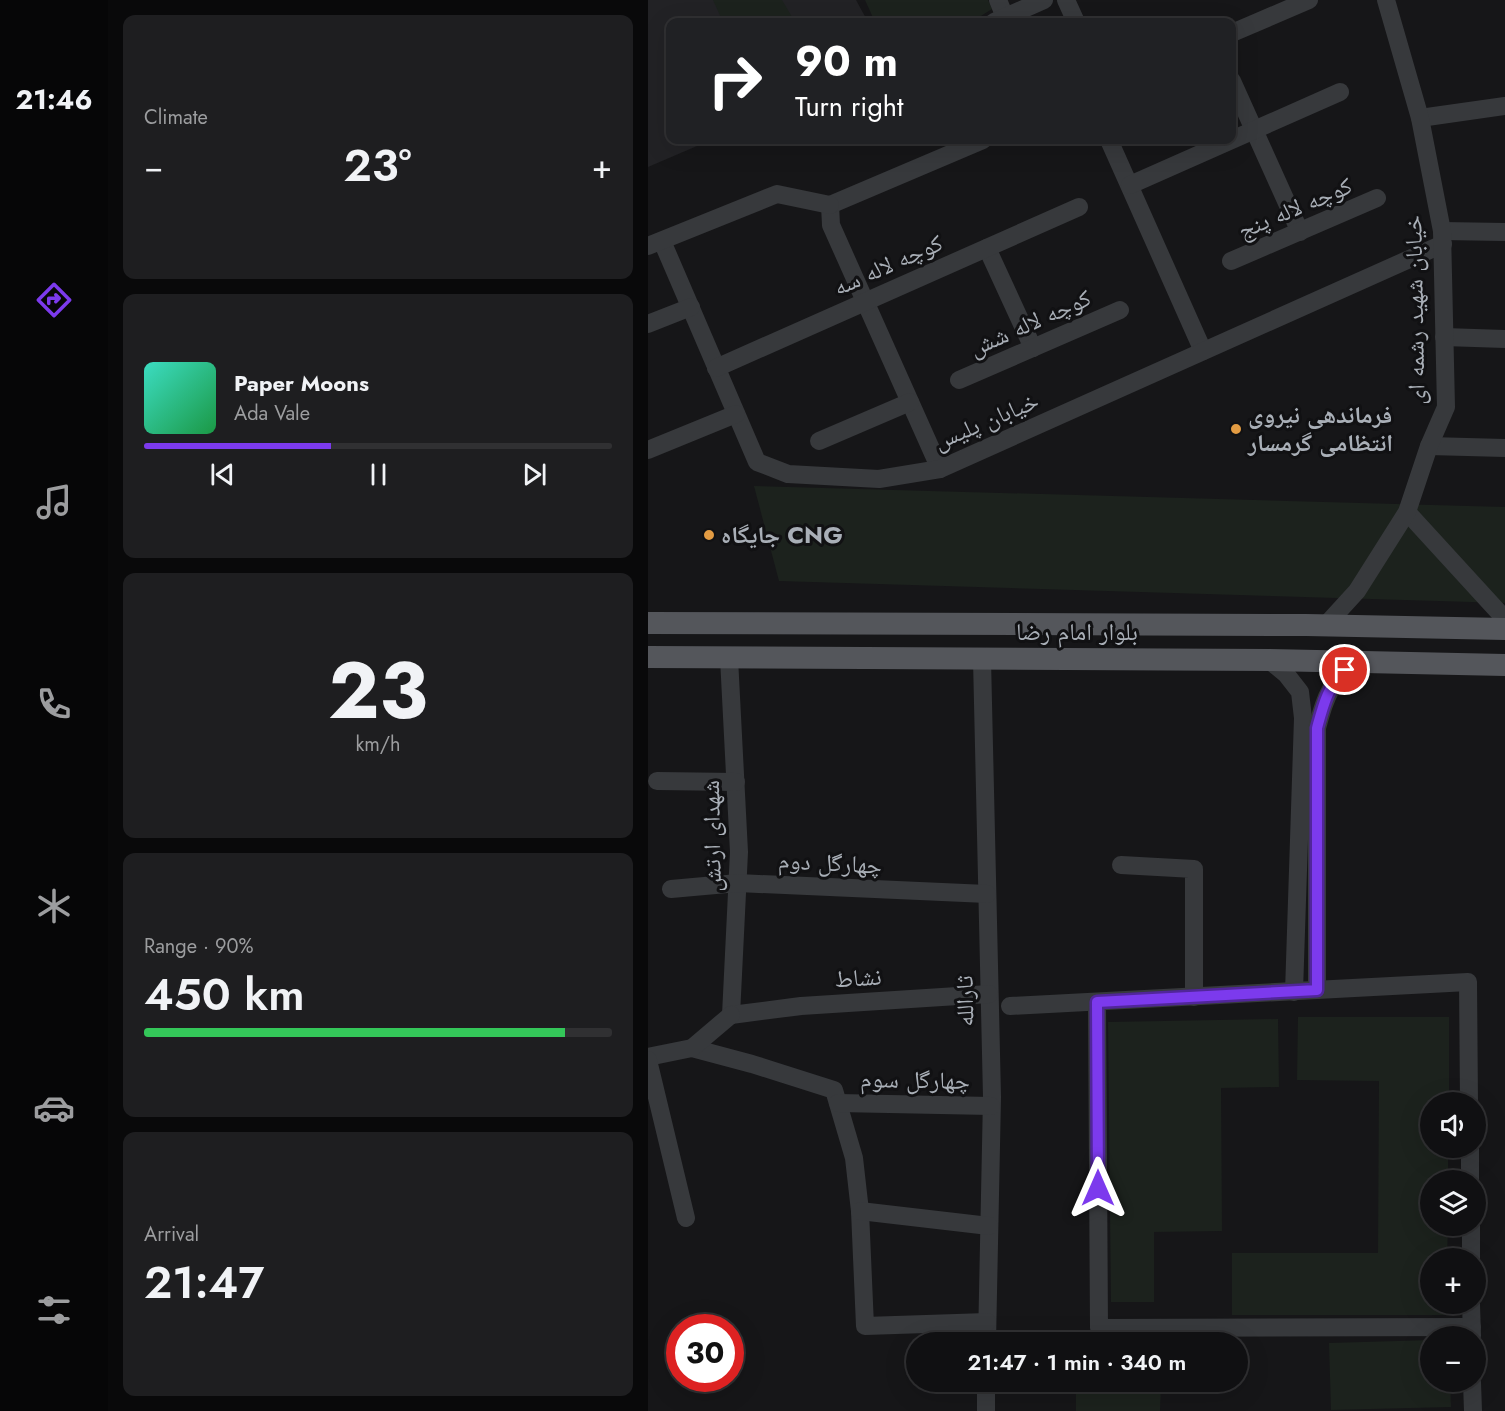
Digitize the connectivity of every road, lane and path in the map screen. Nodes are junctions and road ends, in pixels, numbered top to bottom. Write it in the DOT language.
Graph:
graph roads {
  1 [pos="998,0"];
  2 [pos="1044,0"];
  3 [pos="1066,0"];
  4 [pos="1309,0"];
  5 [pos="1386,0"];
  6 [pos="1000,18"];
  7 [pos="1004,18"];
  8 [pos="1074,18"];
  9 [pos="1236,31"];
  10 [pos="1236,90"];
  11 [pos="1340,92"];
  12 [pos="1505,106"];
  13 [pos="1420,118"];
  14 [pos="1254,130"];
  15 [pos="1236,138"];
  16 [pos="973,144"];
  17 [pos="1111,144"];
  18 [pos="1222,144"];
  19 [pos="1130,185"];
  20 [pos="1377,198"];
  21 [pos="830,205"];
  22 [pos="1080,207"];
  23 [pos="1300,232"];
  24 [pos="1505,232"];
  25 [pos="1442,238"];
  26 [pos="655,243"];
  27 [pos="987,248"];
  28 [pos="1231,261"];
  29 [pos="865,302"];
  30 [pos="691,307"];
  31 [pos="1120,310"];
  32 [pos="648,324"];
  33 [pos="1444,338"];
  34 [pos="1505,339"];
  35 [pos="1033,348"];
  36 [pos="1203,351"];
  37 [pos="717,368"];
  38 [pos="959,380"];
  39 [pos="910,402"];
  40 [pos="736,414"];
  41 [pos="819,441"];
  42 [pos="1429,446"];
  43 [pos="1505,448"];
  44 [pos="648,450"];
  45 [pos="940,469"];
  46 [pos="1407,512"];
  47 [pos="1505,620"];
  48 [pos="648,623"];
  49 [pos="1325,626"];
  50 [pos="1505,629"];
  51 [pos="648,657"];
  52 [pos="729,658"];
  53 [pos="982,658"];
  54 [pos="1269,660"];
  55 [pos="1359,662"];
  56 [pos="1505,665"];
  57 [pos="1310,768"];
  58 [pos="657,781"];
  59 [pos="736,782"];
  60 [pos="1121,865"];
  61 [pos="738,883"];
  62 [pos="671,889"];
  63 [pos="987,894"];
  64 [pos="1317,990"];
  65 [pos="1294,992"];
  66 [pos="989,994"];
  67 [pos="1194,997"];
  68 [pos="1097,1002"];
  69 [pos="1010,1006"];
  70 [pos="731,1014"];
  71 [pos="692,1048"];
  72 [pos="648,1059"];
  73 [pos="1469,1092"];
  74 [pos="838,1102"];
  75 [pos="992,1106"];
  76 [pos="860,1211"];
  77 [pos="686,1218"];
  78 [pos="989,1226"];
  79 [pos="987,1322"];
  80 [pos="1420,1331"];
  81 [pos="987,1332"];
  82 [pos="986,1392"];
  83 [pos="1472,1392"];
  84 [pos="986,1411"];
  85 [pos="1473,1411"];
  1 -- 6 [label="street"];
  2 -- 7 [label="street"];
  3 -- 8 [label="street"];
  4 -- 9 [label="street"];
  5 -- 13 [label="street, خیابان شهید رشمه ای"];
  10 -- 14 [label="street"];
  11 -- 14 [label="street"];
  12 -- 13 [label="street"];
  13 -- 25 [label="street, خیابان شهید رشمه ای"];
  14 -- 15 [label="street"];
  14 -- 23 [label="street"];
  16 -- 21 [label="street"];
  17 -- 19 [label="street"];
  18 -- 19 [label="street"];
  19 -- 36 [label="street"];
  20 -- 23 [label="street, کوچه لاله پنج"];
  21 -- 26 [label="street"];
  21 -- 29 [label="street"];
  22 -- 27 [label="street, کوچه لاله سه"];
  23 -- 28 [label="street, کوچه لاله پنج"];
  24 -- 25 [label="street"];
  25 -- 33 [label="street, خیابان شهید رشمه ای"];
  25 -- 36 [label="street, خیابان پلیس"];
  26 -- 30 [label="street, خیابان پلیس"];
  27 -- 29 [label="street, کوچه لاله سه"];
  27 -- 35 [label="street"];
  29 -- 37 [label="street, کوچه لاله سه"];
  29 -- 39 [label="street"];
  30 -- 32 [label="street"];
  30 -- 37 [label="street, خیابان پلیس"];
  31 -- 35 [label="street, کوچه لاله شش"];
  33 -- 34 [label="street"];
  33 -- 42 [label="street, خیابان شهید رشمه ای"];
  35 -- 38 [label="street, کوچه لاله شش"];
  36 -- 45 [label="street, خیابان پلیس"];
  37 -- 40 [label="street, خیابان پلیس"];
  39 -- 41 [label="street"];
  39 -- 45 [label="street"];
  40 -- 44 [label="street"];
  40 -- 45 [label="street, خیابان پلیس"];
  42 -- 43 [label="street"];
  42 -- 46 [label="street, خیابان شهید رشمه ای"];
  46 -- 47 [label="street"];
  46 -- 49 [label="street, خیابان شهید رشمه ای"];
  48 -- 49 [label="main road, بلوار امام رضا"];
  49 -- 50 [label="main road, بلوار امام رضا"];
  51 -- 52 [label="main road, بلوار امام رضا"];
  52 -- 53 [label="main road, بلوار امام رضا"];
  52 -- 59 [label="street, شهدای ارتش"];
  53 -- 54 [label="main road, بلوار امام رضا"];
  53 -- 63 [label="street, ثارالله"];
  54 -- 55 [label="main road, بلوار امام رضا"];
  54 -- 57 [label="street"];
  55 -- 56 [label="main road, بلوار امام رضا"];
  55 -- 57 [label="street"];
  57 -- 64 [label="street"];
  57 -- 65 [label="street"];
  58 -- 59 [label="street"];
  59 -- 61 [label="street, شهدای ارتش"];
  60 -- 67 [label="street"];
  61 -- 62 [label="street, چهارگل دوم"];
  61 -- 63 [label="street, چهارگل دوم"];
  61 -- 70 [label="street, شهدای ارتش"];
  63 -- 66 [label="street, ثارالله"];
  64 -- 65 [label="street"];
  64 -- 73 [label="street"];
  65 -- 67 [label="street"];
  66 -- 70 [label="street, نشاط"];
  66 -- 75 [label="street, ثارالله"];
  67 -- 68 [label="street"];
  68 -- 69 [label="street"];
  68 -- 80 [label="street"];
  70 -- 71 [label="street"];
  71 -- 72 [label="street"];
  71 -- 74 [label="street"];
  72 -- 77 [label="street"];
  74 -- 75 [label="street, چهارگل سوم"];
  74 -- 76 [label="street"];
  75 -- 78 [label="street, ثارالله"];
  76 -- 78 [label="street"];
  76 -- 79 [label="street"];
  78 -- 79 [label="street, ثارالله"];
  79 -- 81 [label="street, ثارالله"];
  82 -- 84 [label="street"];
  83 -- 85 [label="street"];
}
